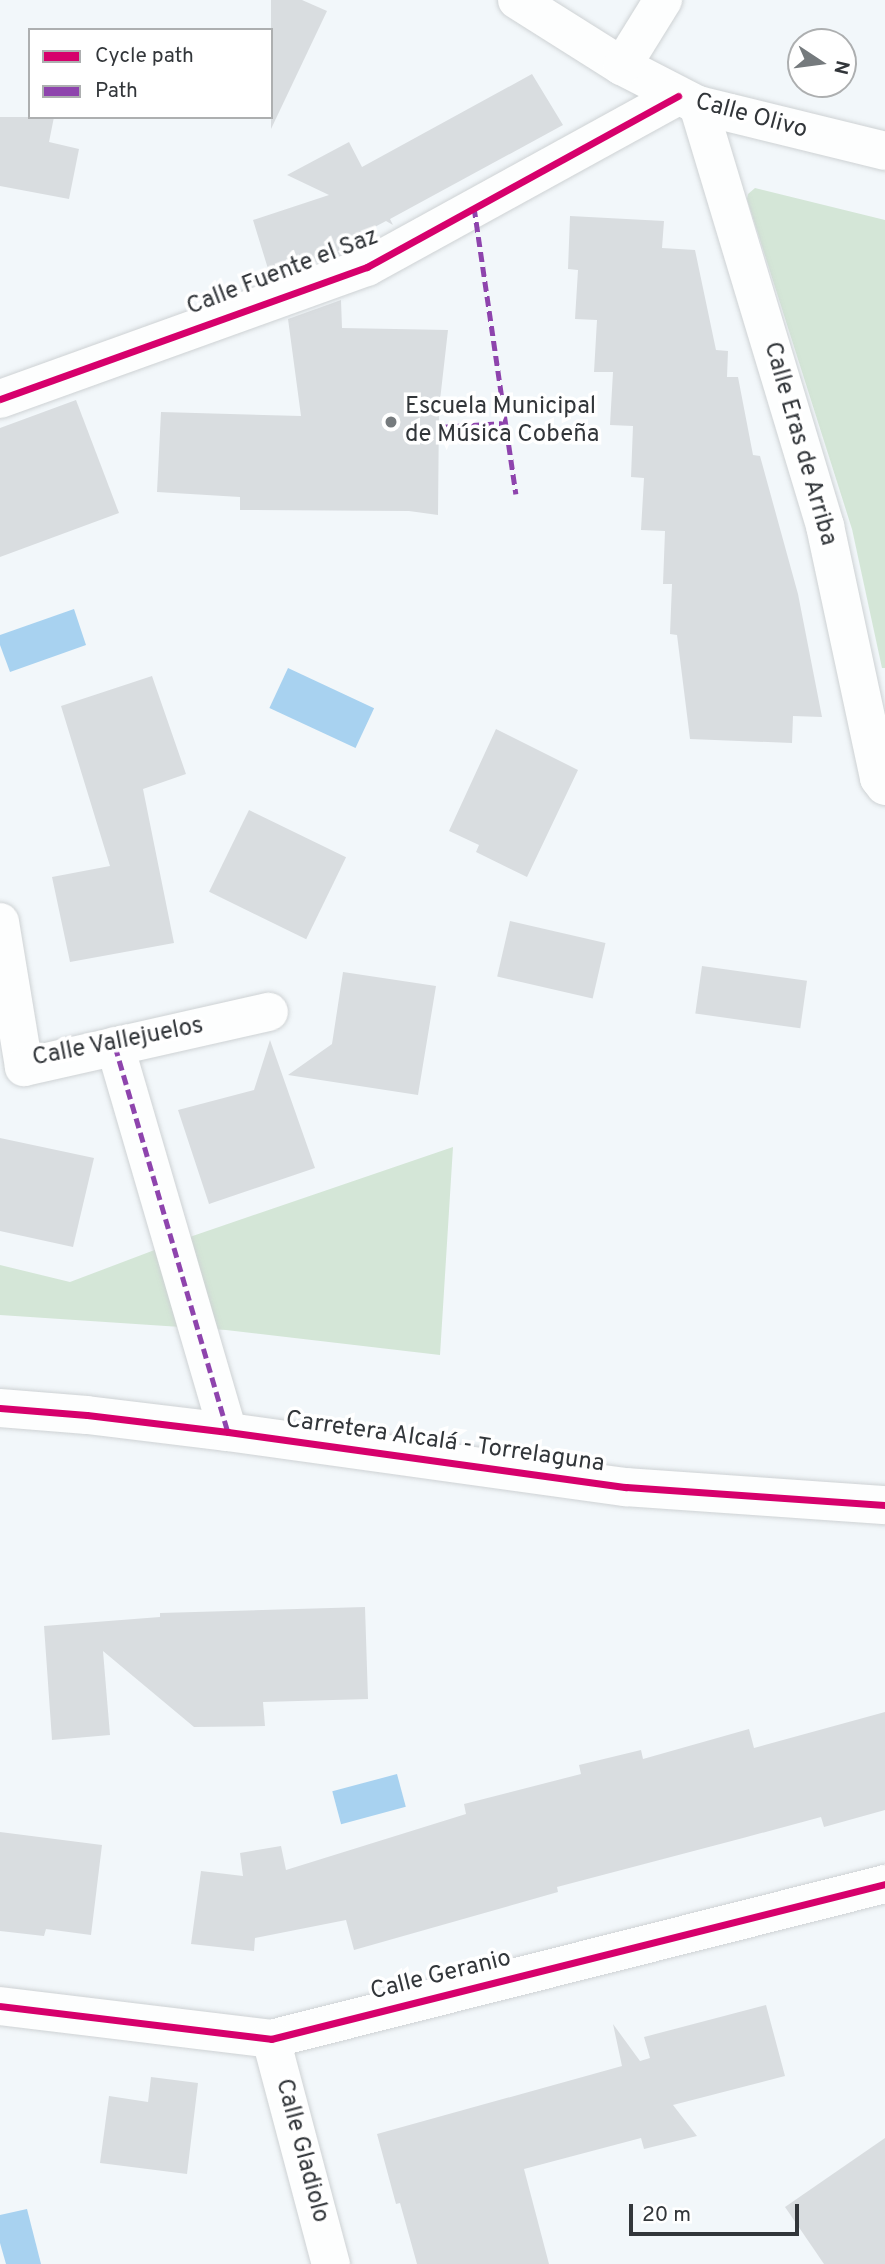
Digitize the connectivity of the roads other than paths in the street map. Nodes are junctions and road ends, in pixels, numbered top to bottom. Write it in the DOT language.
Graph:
graph roads {
  1 [pos="517,0"];
  2 [pos="663,0"];
  3 [pos="622,66"];
  4 [pos="688,101"];
  5 [pos="885,151"];
  6 [pos="0,398"];
  7 [pos="885,786"];
  8 [pos="0,922"];
  9 [pos="269,1012"];
  10 [pos="115,1046"];
  11 [pos="0,1408"];
  12 [pos="228,1432"];
  13 [pos="885,1505"];
  14 [pos="885,1884"];
  15 [pos="0,2006"];
  16 [pos="271,2039"];
  17 [pos="331,2264"];
  1 -- 3 [label="street, Calle Olivo"];
  2 -- 3 [label="street"];
  3 -- 4 [label="street, Calle Olivo"];
  4 -- 5 [label="street, Calle Olivo"];
  4 -- 6 [label="street, Calle Fuente el Saz"];
  4 -- 7 [label="street, Calle Eras de Arriba"];
  8 -- 10 [label="street, Calle Vallejuelos"];
  9 -- 10 [label="street, Calle Vallejuelos"];
  10 -- 12 [label="street"];
  11 -- 12 [label="street, Carretera Alcalá - Torrelaguna"];
  12 -- 13 [label="street, Carretera Alcalá - Torrelaguna"];
  14 -- 16 [label="street, Calle Geranio"];
  15 -- 16 [label="street, Calle Geranio"];
  16 -- 17 [label="street, Calle Gladiolo"];
}
